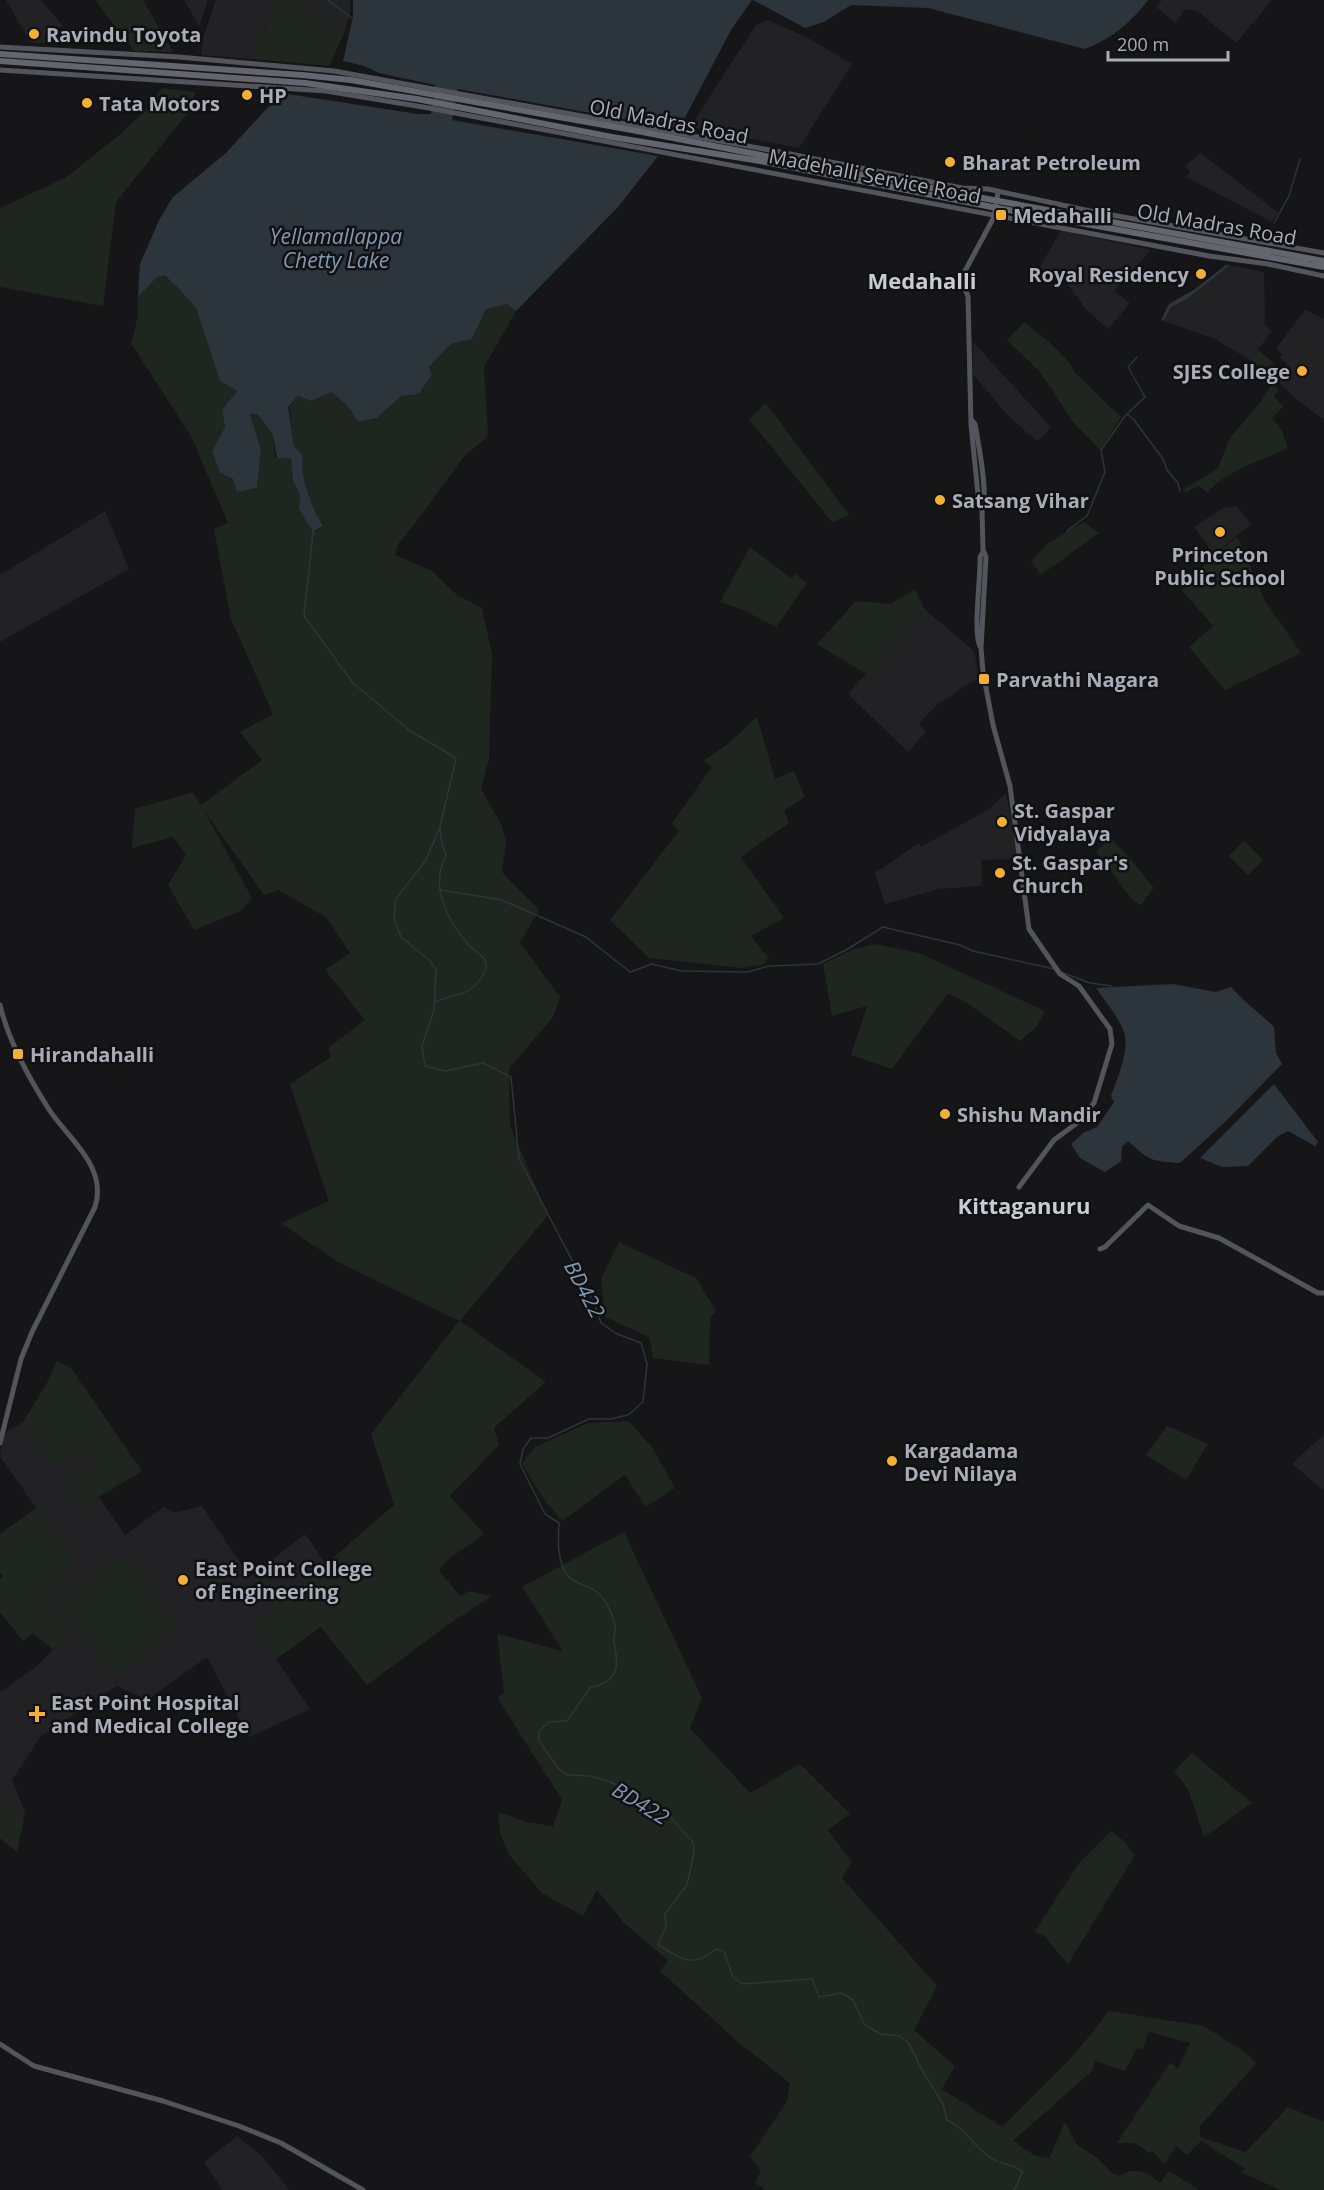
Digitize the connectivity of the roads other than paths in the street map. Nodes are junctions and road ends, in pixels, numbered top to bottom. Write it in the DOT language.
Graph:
graph roads {
  1 [pos="0,47"];
  2 [pos="1,58"];
  3 [pos="92,67"];
  4 [pos="0,70"];
  5 [pos="91,75"];
  6 [pos="431,98"];
  7 [pos="459,100"];
  8 [pos="638,129"];
  9 [pos="1001,193"];
  10 [pos="1012,195"];
  11 [pos="996,214"];
  12 [pos="1008,216"];
  13 [pos="1250,251"];
  14 [pos="1324,253"];
  15 [pos="1324,261"];
  16 [pos="1324,267"];
  17 [pos="1324,276"];
  18 [pos="0,1005"];
  19 [pos="1019,1187"];
  20 [pos="1100,1249"];
  21 [pos="1324,1293"];
  22 [pos="0,1443"];
  23 [pos="0,2044"];
  24 [pos="363,2190"];
  1 -- 6 [label="main road"];
  2 -- 3 [label="highway, Old Madras Road"];
  2 -- 6 [label="highway, Old Madras Road"];
  3 -- 5 [label="highway"];
  3 -- 6 [label="highway, Old Madras Road"];
  4 -- 5 [label="main road"];
  5 -- 6 [label="main road"];
  6 -- 7 [label="highway, Old Madras Road"];
  6 -- 11 [label="main road, Madehalli Service Road"];
  7 -- 8 [label="highway, Old Madras Road"];
  7 -- 13 [label="highway, Old Madras Road, bridge"];
  8 -- 9 [label="main road"];
  8 -- 13 [label="highway, Old Madras Road, bridge"];
  9 -- 10 [label="main road"];
  9 -- 11 [label="main road"];
  10 -- 12 [label="main road"];
  10 -- 14 [label="main road"];
  11 -- 12 [label="main road, Madehalli Service Road"];
  11 -- 19 [label="main road"];
  12 -- 17 [label="main road, Madehalli Service Road"];
  13 -- 15 [label="highway, Old Madras Road"];
  13 -- 16 [label="highway, Old Madras Road"];
  18 -- 22 [label="main road"];
  20 -- 21 [label="main road"];
  23 -- 24 [label="main road"];
}
